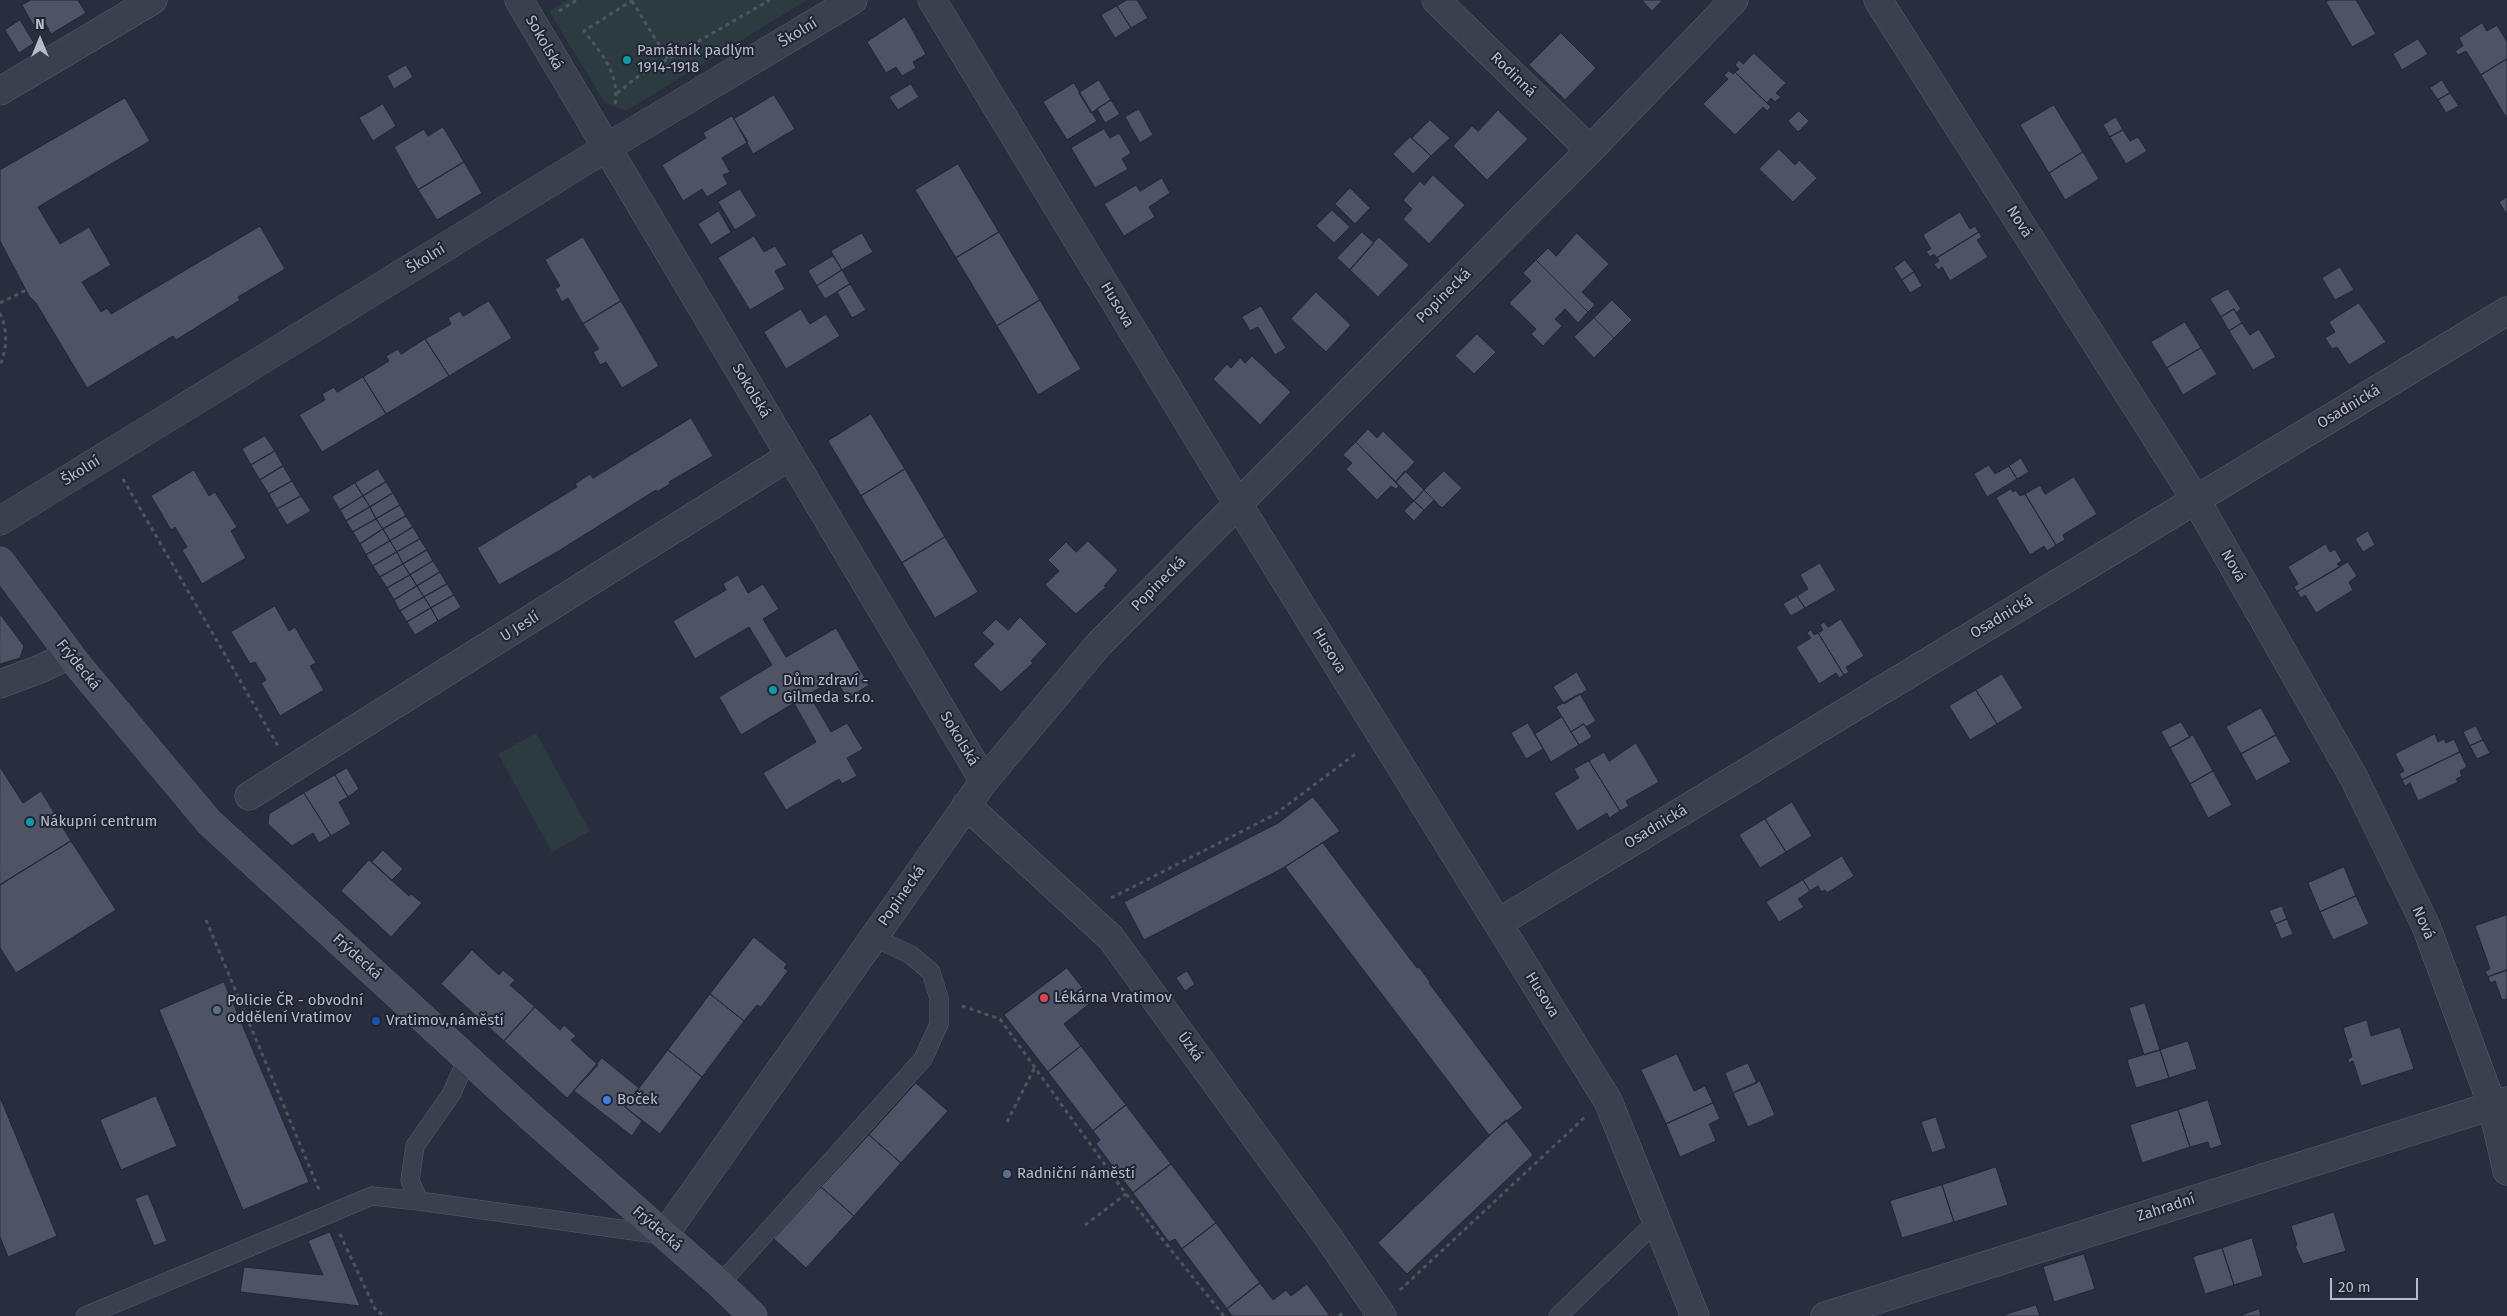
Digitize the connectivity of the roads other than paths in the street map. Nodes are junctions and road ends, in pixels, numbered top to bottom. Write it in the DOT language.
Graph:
graph roads {
  1 [pos="153,0"];
  2 [pos="519,0"];
  3 [pos="853,0"];
  4 [pos="932,0"];
  5 [pos="1436,0"];
  6 [pos="1734,0"];
  7 [pos="1878,0"];
  8 [pos="0,91"];
  9 [pos="606,148"];
  10 [pos="1590,150"];
  11 [pos="2507,311"];
  12 [pos="790,456"];
  13 [pos="2196,500"];
  14 [pos="1238,504"];
  15 [pos="0,521"];
  16 [pos="0,561"];
  17 [pos="69,655"];
  18 [pos="0,684"];
  19 [pos="984,781"];
  20 [pos="249,796"];
  21 [pos="966,805"];
  22 [pos="1498,923"];
  23 [pos="873,936"];
  24 [pos="467,1058"];
  25 [pos="2500,1103"];
  26 [pos="2507,1171"];
  27 [pos="420,1201"];
  28 [pos="1656,1222"];
  29 [pos="664,1236"];
  30 [pos="720,1284"];
  31 [pos="1381,1313"];
  32 [pos="85,1316"];
  33 [pos="753,1316"];
  34 [pos="1558,1316"];
  35 [pos="1695,1316"];
  36 [pos="1825,1316"];
  1 -- 8 [label="street"];
  2 -- 9 [label="street, Sokolská"];
  3 -- 9 [label="street, Školní"];
  4 -- 14 [label="street, Husova"];
  5 -- 10 [label="street, Rodinná"];
  6 -- 10 [label="street, Popinecká"];
  7 -- 13 [label="street, Nová"];
  9 -- 12 [label="street, Sokolská"];
  9 -- 15 [label="street, Školní"];
  10 -- 14 [label="street, Popinecká"];
  11 -- 13 [label="street, Osadnická"];
  12 -- 19 [label="street, Sokolská"];
  12 -- 20 [label="street, U Jeslí"];
  13 -- 22 [label="street, Osadnická"];
  13 -- 25 [label="street, Nová"];
  14 -- 19 [label="street, Popinecká"];
  14 -- 22 [label="street, Husova"];
  16 -- 17 [label="main road, Frýdecká"];
  17 -- 18 [label="street"];
  17 -- 24 [label="main road, Frýdecká"];
  19 -- 21 [label="street, Popinecká"];
  21 -- 23 [label="street, Popinecká"];
  21 -- 31 [label="street, Úzká"];
  22 -- 28 [label="street, Husova"];
  23 -- 29 [label="street, Popinecká"];
  23 -- 30 [label="lane"];
  24 -- 27 [label="lane"];
  24 -- 29 [label="main road, Frýdecká"];
  25 -- 26 [label="street, Nová"];
  25 -- 36 [label="street, Zahradní"];
  27 -- 29 [label="lane"];
  27 -- 32 [label="lane"];
  28 -- 34 [label="lane"];
  28 -- 35 [label="street, Husova"];
  29 -- 30 [label="main road, Frýdecká"];
  30 -- 33 [label="main road, Frýdecká"];
}
